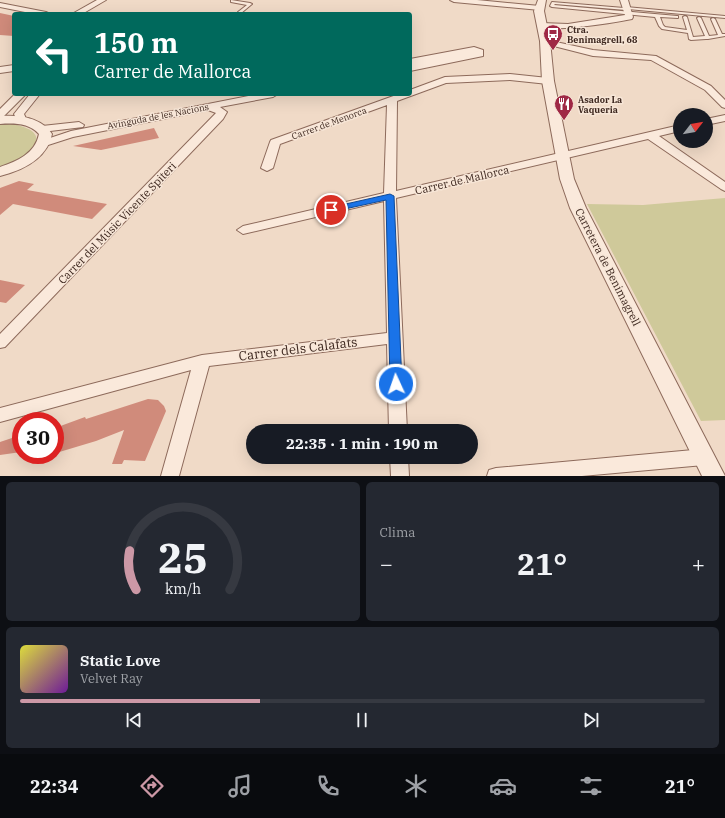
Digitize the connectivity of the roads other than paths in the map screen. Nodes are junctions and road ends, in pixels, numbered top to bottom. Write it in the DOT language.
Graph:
graph roads {
  1 [pos="102,0"];
  2 [pos="233,0"];
  3 [pos="454,0"];
  4 [pos="541,4"];
  5 [pos="0,5"];
  6 [pos="627,9"];
  7 [pos="36,12"];
  8 [pos="80,12"];
  9 [pos="240,12"];
  10 [pos="671,16"];
  11 [pos="681,16"];
  12 [pos="658,17"];
  13 [pos="699,18"];
  14 [pos="725,18"];
  15 [pos="713,19"];
  16 [pos="542,24"];
  17 [pos="676,30"];
  18 [pos="690,32"];
  19 [pos="723,35"];
  20 [pos="708,38"];
  21 [pos="545,43"];
  22 [pos="412,62"];
  23 [pos="412,68"];
  24 [pos="548,81"];
  25 [pos="412,93"];
  26 [pos="19,96"];
  27 [pos="33,96"];
  28 [pos="229,96"];
  29 [pos="262,96"];
  30 [pos="403,96"];
  31 [pos="392,100"];
  32 [pos="208,106"];
  33 [pos="725,106"];
  34 [pos="0,114"];
  35 [pos="725,118"];
  36 [pos="0,120"];
  37 [pos="22,121"];
  38 [pos="713,121"];
  39 [pos="42,129"];
  40 [pos="673,130"];
  41 [pos="650,135"];
  42 [pos="45,143"];
  43 [pos="562,156"];
  44 [pos="267,168"];
  45 [pos="0,172"];
  46 [pos="725,187"];
  47 [pos="390,196"];
  48 [pos="243,230"];
  49 [pos="394,338"];
  50 [pos="0,343"];
  51 [pos="202,361"];
  52 [pos="0,415"];
  53 [pos="398,424"];
  54 [pos="704,457"];
  55 [pos="399,464"];
  56 [pos="170,476"];
  57 [pos="400,476"];
  58 [pos="496,476"];
  59 [pos="714,476"];
  1 -- 8 [label="street"];
  2 -- 9 [label="lane"];
  3 -- 4 [label="street"];
  4 -- 16 [label="street, Carretera de Benimagrell"];
  5 -- 7 [label="street"];
  6 -- 6 [label="lane"];
  6 -- 11 [label="lane"];
  6 -- 12 [label="lane"];
  6 -- 16 [label="street"];
  10 -- 11 [label="lane"];
  10 -- 12 [label="lane"];
  10 -- 17 [label="lane"];
  11 -- 13 [label="lane"];
  11 -- 14 [label="lane"];
  11 -- 18 [label="lane"];
  12 -- 17 [label="lane"];
  13 -- 15 [label="lane"];
  13 -- 20 [label="lane"];
  14 -- 15 [label="lane"];
  15 -- 19 [label="lane"];
  16 -- 21 [label="street, Carretera de Benimagrell"];
  17 -- 18 [label="lane"];
  18 -- 20 [label="lane"];
  19 -- 20 [label="lane"];
  21 -- 24 [label="street, Carretera de Benimagrell"];
  21 -- 33 [label="street"];
  22 -- 23 [label="street"];
  24 -- 25 [label="street, Carrer de Menorca"];
  24 -- 43 [label="street, Carretera de Benimagrell"];
  26 -- 34 [label="street"];
  27 -- 37 [label="street"];
  28 -- 39 [label="street, Avinguda de les Nacions"];
  29 -- 32 [label="street, Avinguda de les Nacions"];
  30 -- 31 [label="street, Carrer de Menorca"];
  31 -- 44 [label="street, Carrer de Menorca"];
  31 -- 47 [label="street"];
  32 -- 42 [label="street, Avinguda de les Nacions"];
  32 -- 50 [label="street, Carrer del Músic Vicente Spiteri"];
  35 -- 38 [label="street"];
  36 -- 37 [label="street"];
  37 -- 39 [label="street"];
  39 -- 42 [label="street"];
  40 -- 41 [label="street, Carrer de Mallorca"];
  41 -- 43 [label="street, Carrer de Mallorca"];
  41 -- 46 [label="street"];
  42 -- 45 [label="street"];
  43 -- 47 [label="street, Carrer de Mallorca"];
  43 -- 54 [label="street, Carretera de Benimagrell"];
  47 -- 48 [label="street, Carrer de Mallorca"];
  47 -- 49 [label="street"];
  49 -- 51 [label="street, Carrer dels Calafats"];
  49 -- 53 [label="street"];
  51 -- 52 [label="street, Carrer dels Calafats"];
  51 -- 56 [label="street"];
  54 -- 58 [label="street"];
  54 -- 59 [label="street, Carretera de Benimagrell"];
  55 -- 57 [label="street"];
}
